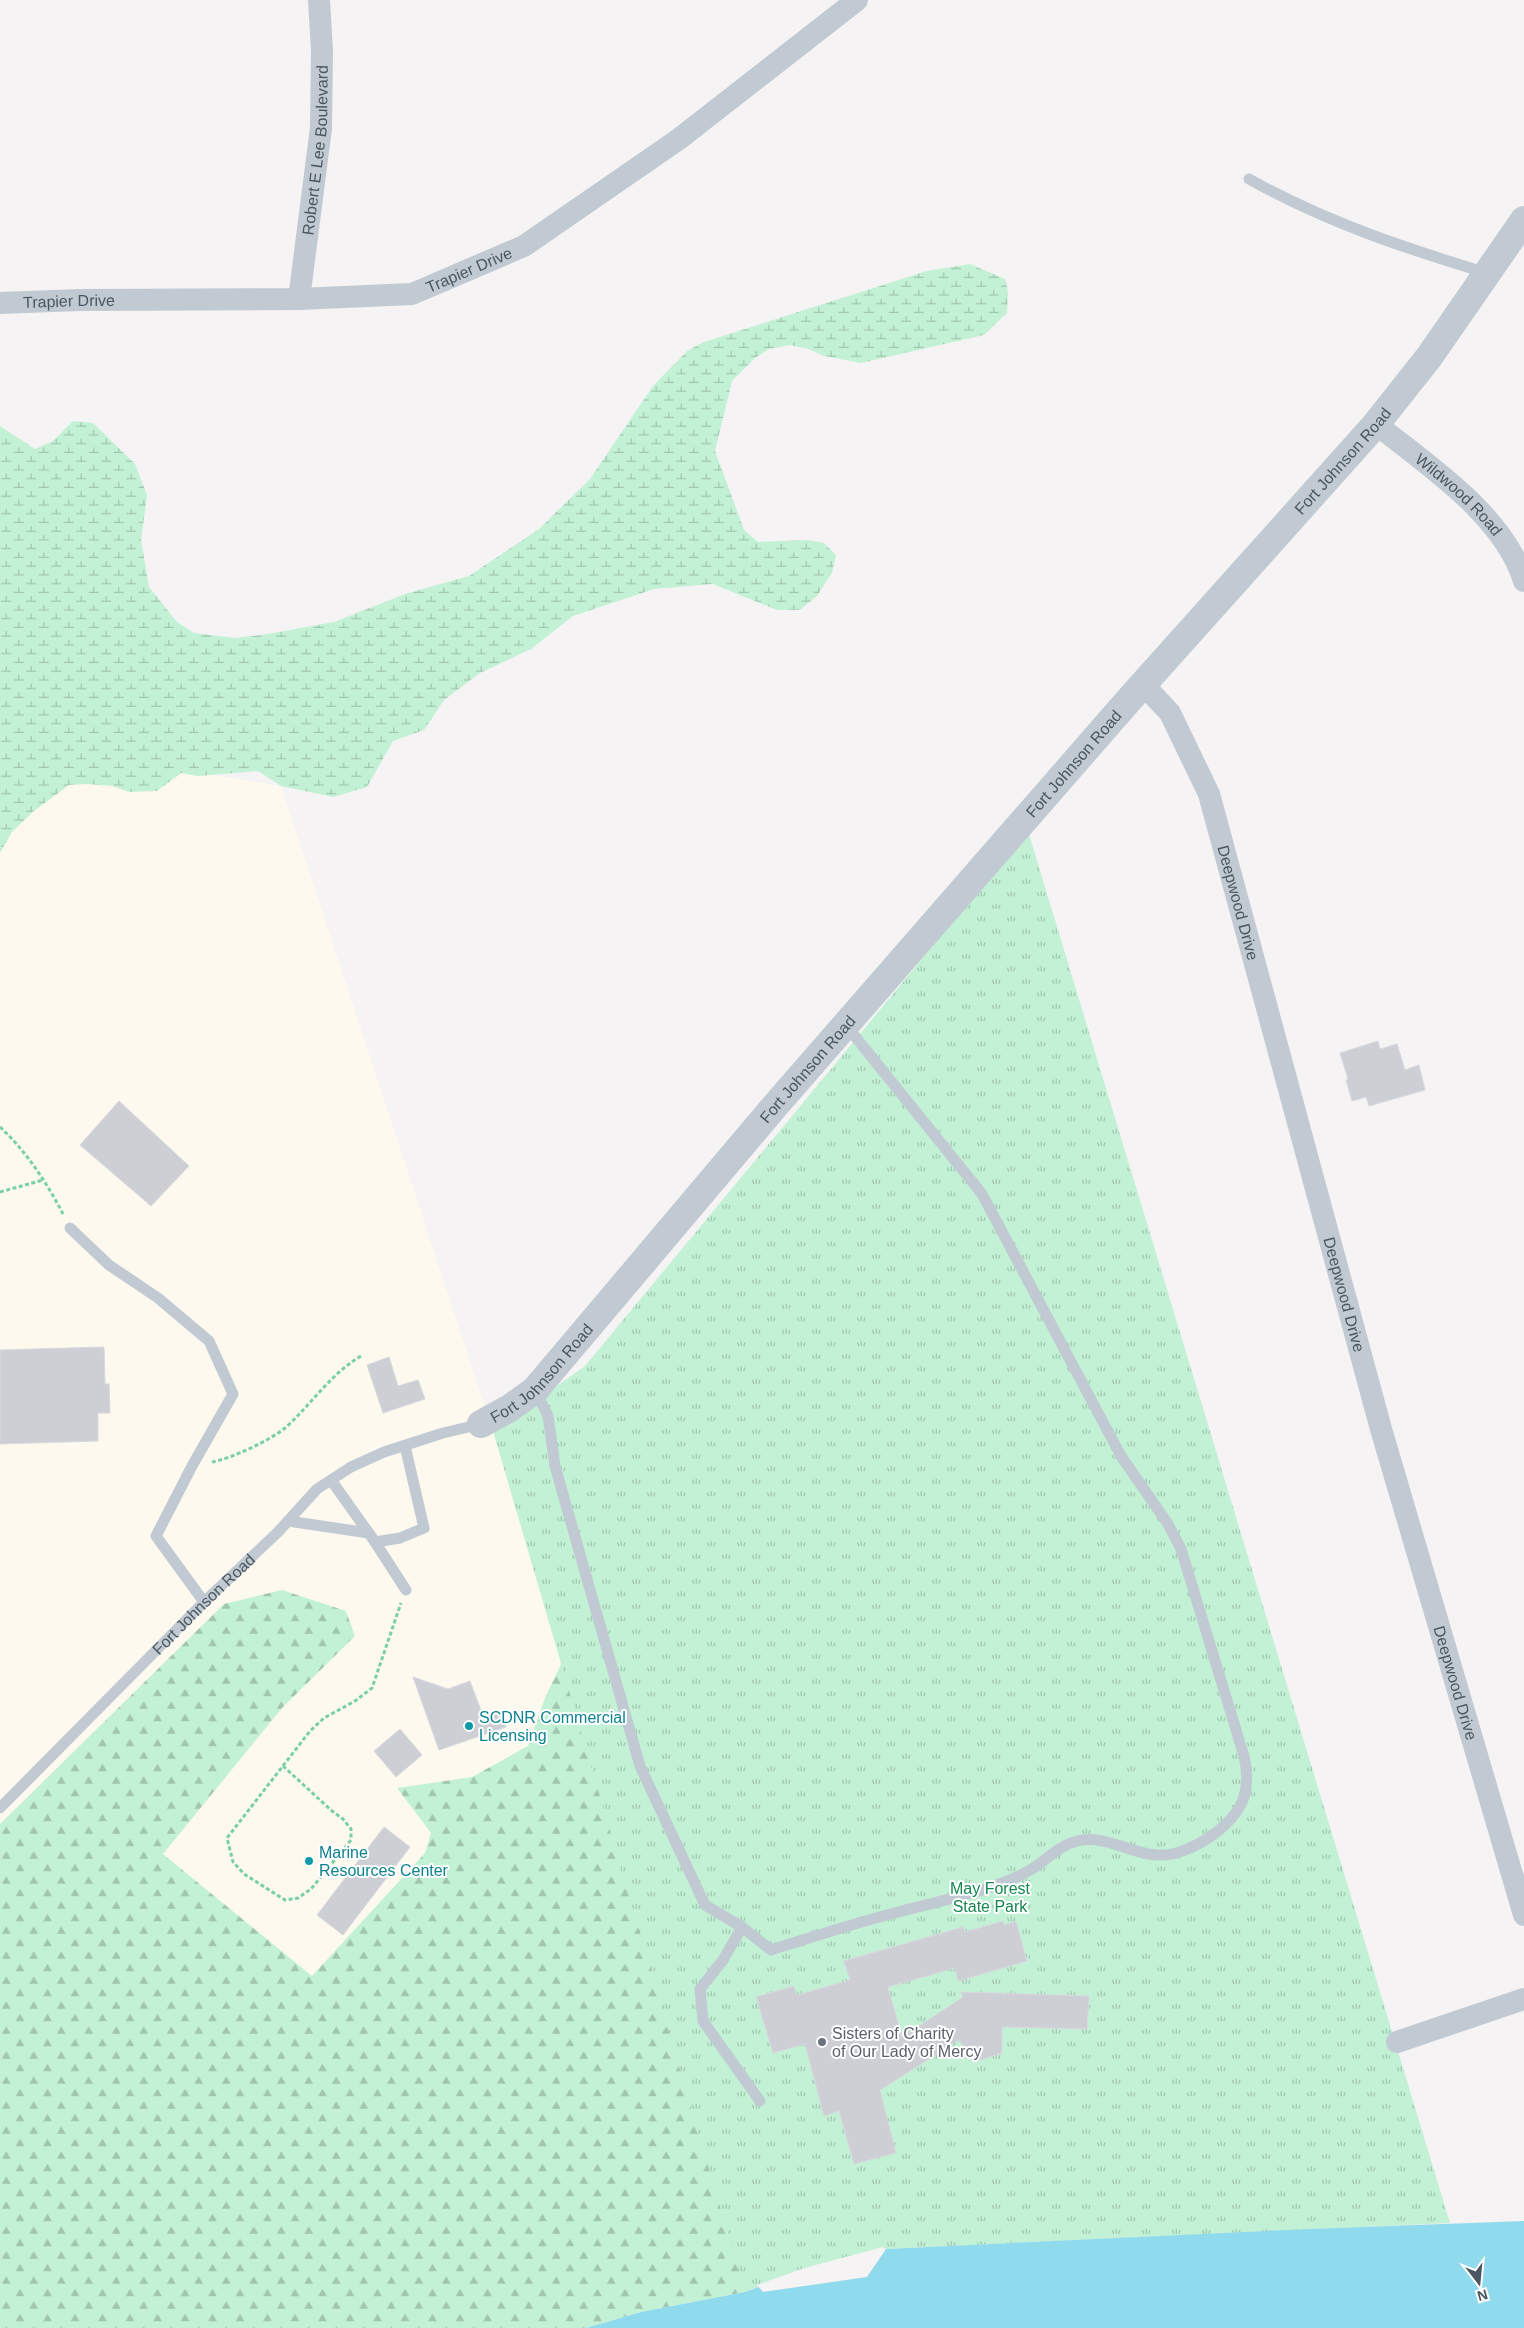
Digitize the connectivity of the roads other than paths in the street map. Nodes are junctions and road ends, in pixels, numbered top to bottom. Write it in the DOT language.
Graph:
graph roads {
  1 [pos="319,0"];
  2 [pos="857,0"];
  3 [pos="1249,179"];
  4 [pos="1524,220"];
  5 [pos="1487,273"];
  6 [pos="299,299"];
  7 [pos="0,303"];
  8 [pos="1376,424"];
  9 [pos="1524,581"];
  10 [pos="1143,684"];
  11 [pos="845,1024"];
  12 [pos="70,1228"];
  13 [pos="536,1390"];
  14 [pos="482,1424"];
  15 [pos="405,1446"];
  16 [pos="331,1480"];
  17 [pos="288,1521"];
  18 [pos="372,1538"];
  19 [pos="406,1590"];
  20 [pos="204,1602"];
  21 [pos="0,1808"];
  22 [pos="1524,1915"];
  23 [pos="742,1927"];
  24 [pos="1524,1999"];
  25 [pos="1397,2042"];
  26 [pos="760,2101"];
  1 -- 6 [label="street, Robert E Lee Boulevard"];
  2 -- 6 [label="street, Trapier Drive"];
  3 -- 5 [label="lane"];
  4 -- 5 [label="street, Fort Johnson Road"];
  5 -- 8 [label="street, Fort Johnson Road"];
  6 -- 7 [label="street, Trapier Drive"];
  8 -- 9 [label="street, Wildwood Road"];
  8 -- 10 [label="street, Fort Johnson Road"];
  10 -- 11 [label="street, Fort Johnson Road"];
  10 -- 22 [label="street, Deepwood Drive"];
  11 -- 13 [label="street, Fort Johnson Road"];
  11 -- 23 [label="lane"];
  12 -- 20 [label="lane"];
  13 -- 14 [label="street, Fort Johnson Road"];
  13 -- 23 [label="lane"];
  14 -- 15 [label="lane, Fort Johnson Road"];
  15 -- 16 [label="lane, Fort Johnson Road"];
  15 -- 18 [label="lane"];
  16 -- 17 [label="lane, Fort Johnson Road"];
  16 -- 18 [label="lane"];
  17 -- 18 [label="lane"];
  17 -- 20 [label="lane, Fort Johnson Road"];
  18 -- 19 [label="lane"];
  20 -- 21 [label="lane, Fort Johnson Road"];
  23 -- 26 [label="lane"];
  24 -- 25 [label="street"];
}
